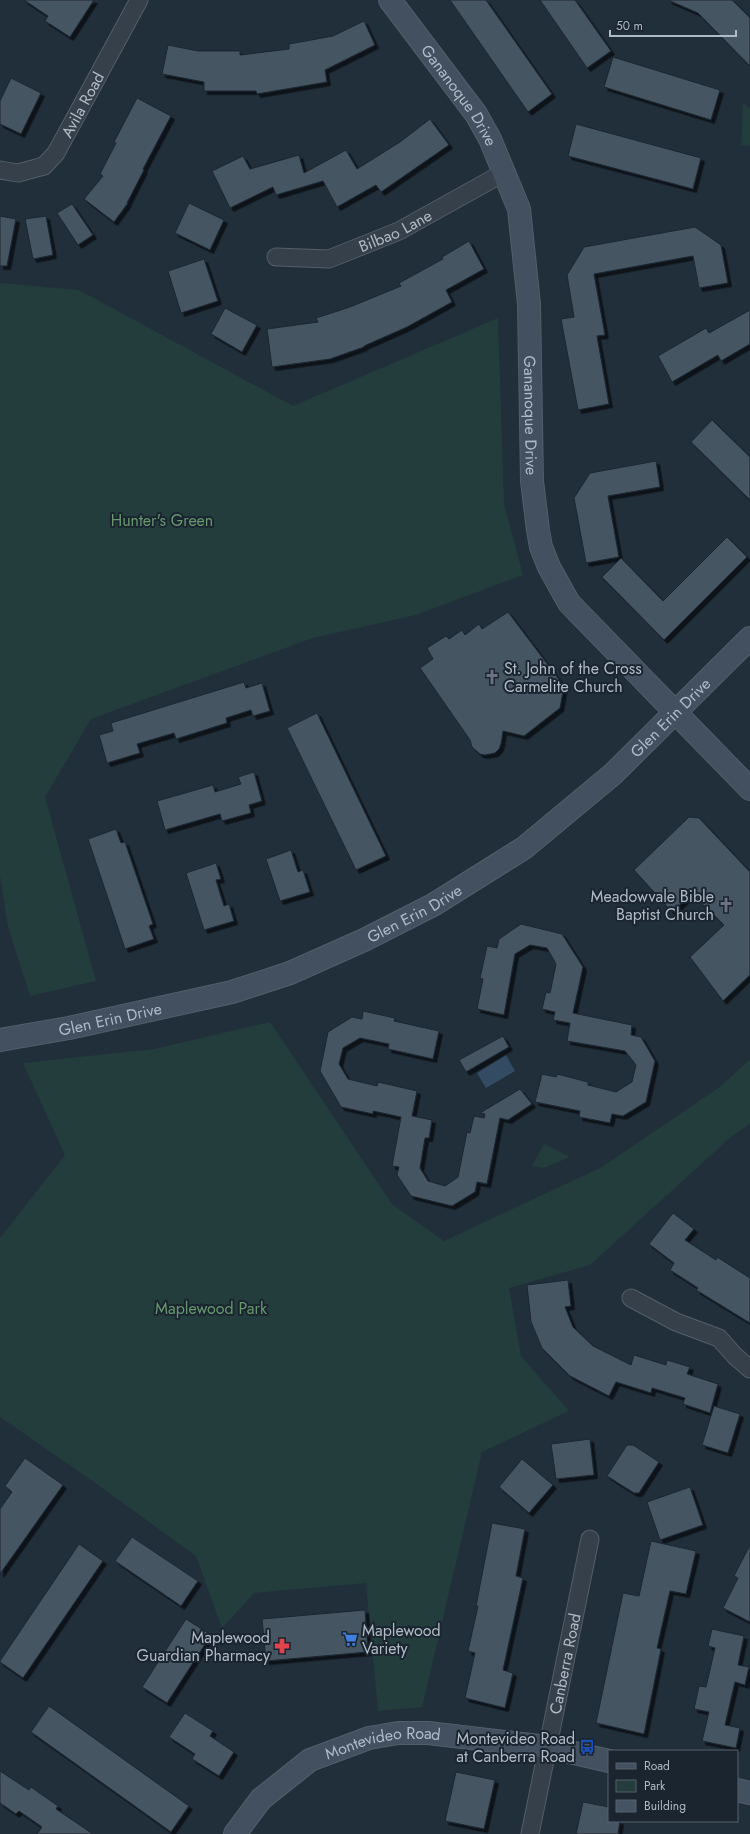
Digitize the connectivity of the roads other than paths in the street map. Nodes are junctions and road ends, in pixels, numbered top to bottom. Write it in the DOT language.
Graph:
graph roads {
  1 [pos="139,0"];
  2 [pos="390,0"];
  3 [pos="0,170"];
  4 [pos="505,172"];
  5 [pos="276,257"];
  6 [pos="750,638"];
  7 [pos="674,712"];
  8 [pos="750,789"];
  9 [pos="0,1040"];
  10 [pos="631,1298"];
  11 [pos="750,1368"];
  12 [pos="590,1539"];
  13 [pos="548,1747"];
  14 [pos="608,1761"];
  15 [pos="738,1790"];
  16 [pos="750,1793"];
  17 [pos="235,1834"];
  18 [pos="530,1834"];
  1 -- 3 [label="street, Avila Road"];
  2 -- 4 [label="street, Gananoque Drive"];
  4 -- 5 [label="street, Bilbao Lane"];
  4 -- 7 [label="street, Gananoque Drive"];
  6 -- 7 [label="street, Glen Erin Drive"];
  7 -- 8 [label="street, Gananoque Drive"];
  7 -- 9 [label="street, Glen Erin Drive"];
  10 -- 11 [label="street"];
  12 -- 13 [label="street, Canberra Road"];
  13 -- 14 [label="street, Montevideo Road"];
  13 -- 17 [label="street, Montevideo Road"];
  13 -- 18 [label="street, Canberra Road"];
  15 -- 16 [label="street"];
}
